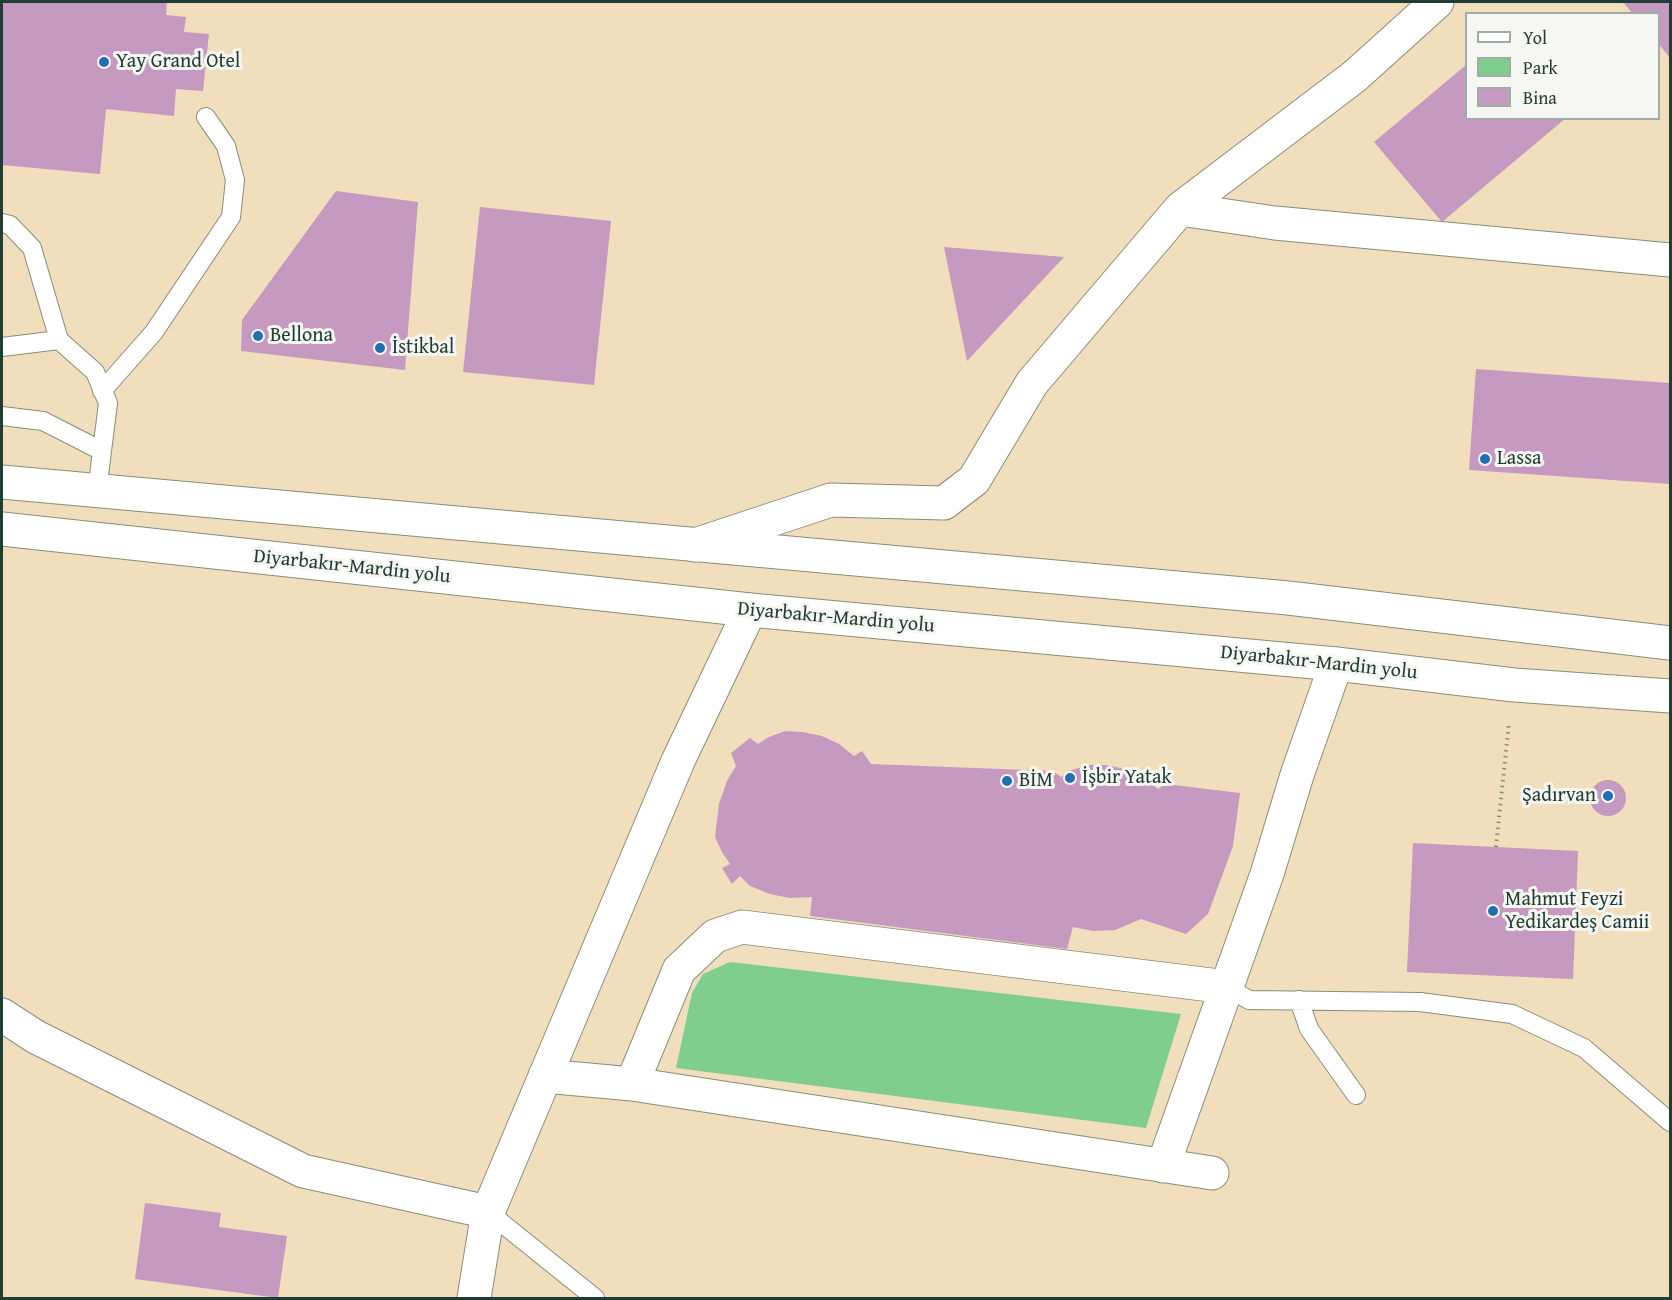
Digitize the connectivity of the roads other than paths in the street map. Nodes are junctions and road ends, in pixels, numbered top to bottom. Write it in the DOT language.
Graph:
graph roads {
  1 [pos="1432,3"];
  2 [pos="206,117"];
  3 [pos="1180,209"];
  4 [pos="2,223"];
  5 [pos="1671,261"];
  6 [pos="59,340"];
  7 [pos="2,347"];
  8 [pos="102,391"];
  9 [pos="2,416"];
  10 [pos="102,451"];
  11 [pos="2,482"];
  12 [pos="97,491"];
  13 [pos="2,529"];
  14 [pos="695,545"];
  15 [pos="750,610"];
  16 [pos="1671,643"];
  17 [pos="1336,664"];
  18 [pos="1671,696"];
  19 [pos="1227,987"];
  20 [pos="1299,1000"];
  21 [pos="2,1015"];
  22 [pos="545,1076"];
  23 [pos="632,1084"];
  24 [pos="1356,1095"];
  25 [pos="1671,1122"];
  26 [pos="1163,1166"];
  27 [pos="1212,1173"];
  28 [pos="488,1212"];
  29 [pos="474,1299"];
  30 [pos="595,1299"];
  1 -- 3 [label="main road"];
  2 -- 8 [label="lane"];
  3 -- 5 [label="main road"];
  3 -- 14 [label="main road"];
  4 -- 6 [label="lane"];
  6 -- 7 [label="lane"];
  6 -- 8 [label="lane"];
  8 -- 10 [label="lane"];
  9 -- 10 [label="lane"];
  10 -- 12 [label="lane"];
  11 -- 12 [label="main road"];
  12 -- 14 [label="main road"];
  13 -- 15 [label="main road, Diyarbakır-Mardin yolu"];
  14 -- 16 [label="main road"];
  15 -- 17 [label="main road, Diyarbakır-Mardin yolu"];
  15 -- 22 [label="main road"];
  17 -- 18 [label="main road, Diyarbakır-Mardin yolu"];
  17 -- 19 [label="main road"];
  19 -- 20 [label="lane"];
  19 -- 23 [label="main road"];
  19 -- 26 [label="main road"];
  20 -- 24 [label="lane"];
  20 -- 25 [label="lane"];
  21 -- 28 [label="main road"];
  22 -- 23 [label="main road"];
  22 -- 28 [label="main road"];
  23 -- 26 [label="main road"];
  26 -- 27 [label="main road"];
  28 -- 29 [label="main road"];
  28 -- 30 [label="lane"];
}
